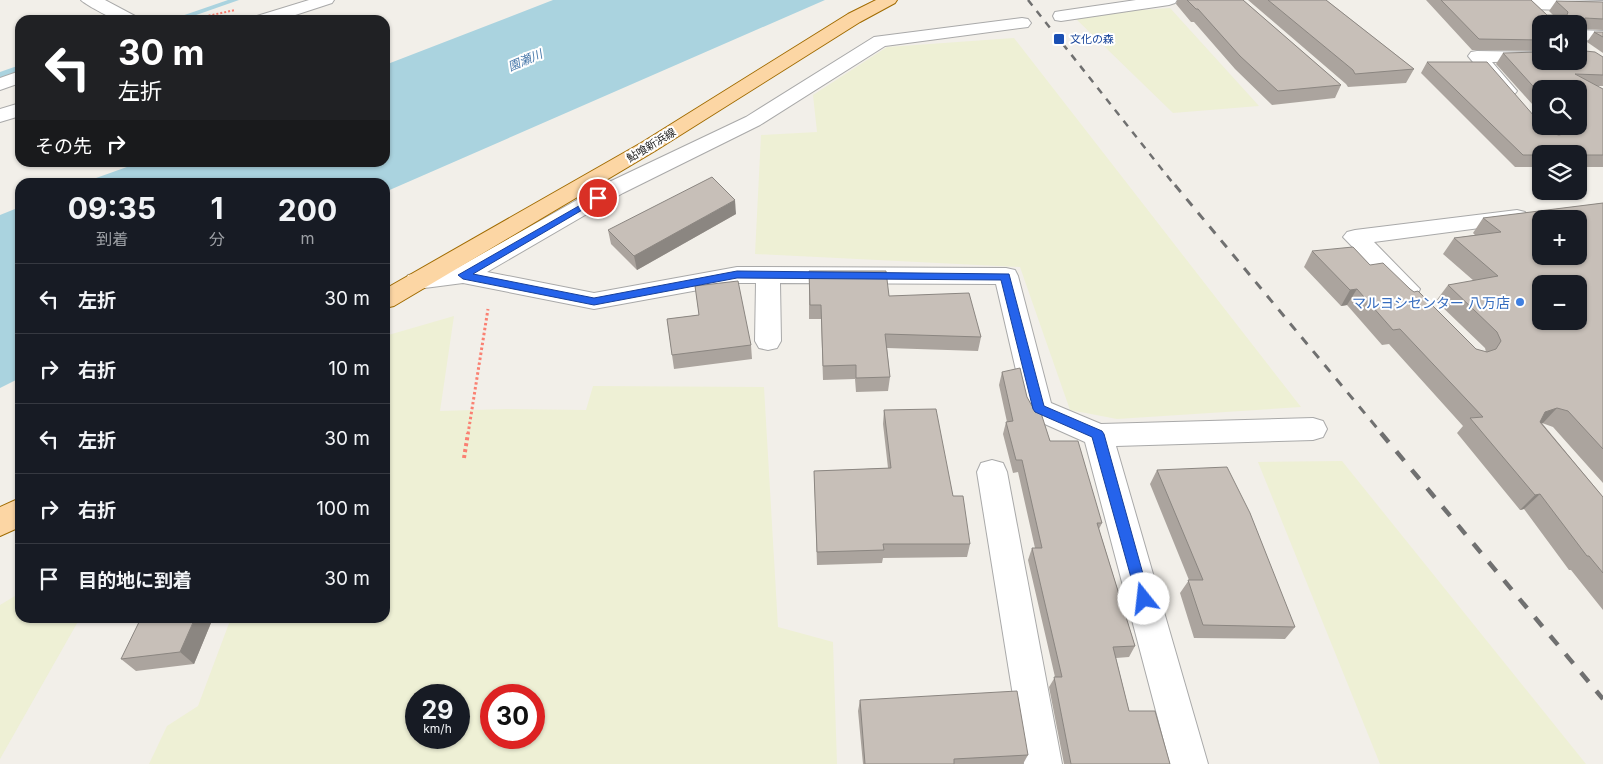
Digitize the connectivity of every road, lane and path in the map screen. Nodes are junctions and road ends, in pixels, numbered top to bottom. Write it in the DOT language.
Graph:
graph roads {
  1 [pos="89,0"];
  2 [pos="326,0"];
  3 [pos="889,0"];
  4 [pos="1169,0"];
  5 [pos="1526,2"];
  6 [pos="1603,6"];
  7 [pos="120,15"];
  8 [pos="280,15"];
  9 [pos="1541,15"];
  10 [pos="1061,16"];
  11 [pos="1022,23"];
  12 [pos="1587,35"];
  13 [pos="1603,36"];
  14 [pos="1532,57"];
  15 [pos="15,79"];
  16 [pos="0,84"];
  17 [pos="1519,104"];
  18 [pos="15,111"];
  19 [pos="0,116"];
  20 [pos="1532,215"];
  21 [pos="463,275"];
  22 [pos="768,275"];
  23 [pos="417,281"];
  24 [pos="493,282"];
  25 [pos="390,297"];
  26 [pos="1425,307"];
  27 [pos="768,341"];
  28 [pos="1313,429"];
  29 [pos="1098,434"];
  30 [pos="464,458"];
  31 [pos="992,472"];
  32 [pos="15,514"];
  33 [pos="0,523"];
  34 [pos="1043,764"];
  35 [pos="1189,764"];
  1 -- 7 [label="street"];
  2 -- 8 [label="street"];
  3 -- 23 [label="main road, 鮎喰新浜線"];
  4 -- 10 [label="street"];
  5 -- 6 [label="street"];
  5 -- 9 [label="main road"];
  11 -- 21 [label="street"];
  12 -- 13 [label="street"];
  14 -- 17 [label="street"];
  15 -- 16 [label="street"];
  18 -- 19 [label="street"];
  20 -- 26 [label="street"];
  21 -- 23 [label="street"];
  21 -- 24 [label="street"];
  22 -- 24 [label="street"];
  22 -- 27 [label="street"];
  22 -- 29 [label="street"];
  23 -- 25 [label="main road, 鮎喰新浜線"];
  24 -- 30 [label="path"];
  28 -- 29 [label="street"];
  29 -- 35 [label="street"];
  31 -- 34 [label="street"];
  32 -- 33 [label="main road"];
}
